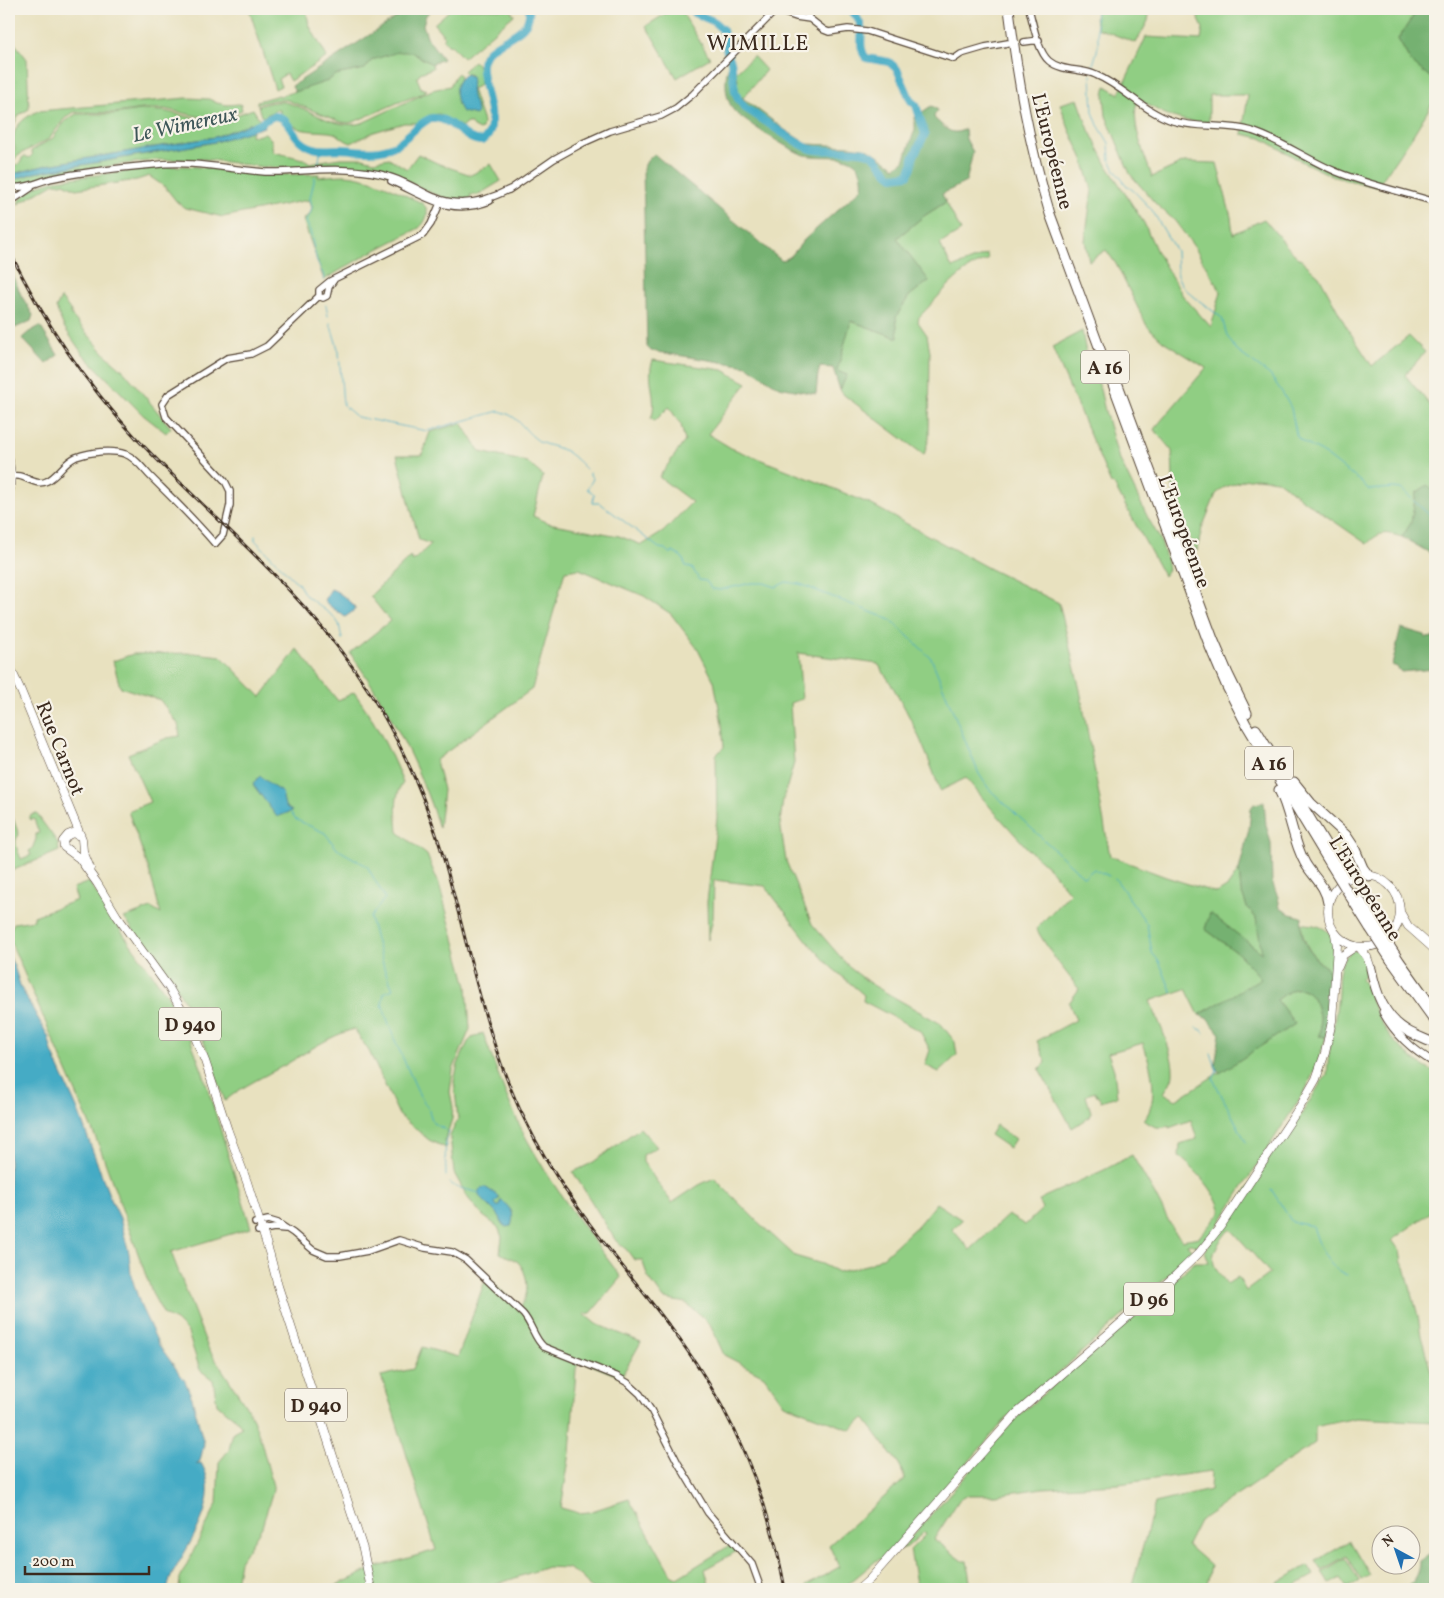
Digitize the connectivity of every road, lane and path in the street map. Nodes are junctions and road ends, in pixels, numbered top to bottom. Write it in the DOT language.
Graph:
graph roads {
  1 [pos="810,9"];
  2 [pos="1009,9"];
  3 [pos="1016,9"];
  4 [pos="1029,9"];
  5 [pos="774,10"];
  6 [pos="808,18"];
  7 [pos="1039,40"];
  8 [pos="1024,42"];
  9 [pos="1008,43"];
  10 [pos="46,180"];
  11 [pos="11,187"];
  12 [pos="13,199"];
  13 [pos="438,201"];
  14 [pos="1435,202"];
  15 [pos="336,278"];
  16 [pos="322,288"];
  17 [pos="328,291"];
  18 [pos="318,296"];
  19 [pos="9,460"];
  20 [pos="10,477"];
  21 [pos="9,497"];
  22 [pos="10,669"];
  23 [pos="1241,715"];
  24 [pos="1268,749"];
  25 [pos="68,835"];
  26 [pos="80,836"];
  27 [pos="82,846"];
  28 [pos="72,852"];
  29 [pos="1334,864"];
  30 [pos="1370,876"];
  31 [pos="97,883"];
  32 [pos="1328,903"];
  33 [pos="1400,911"];
  34 [pos="1335,934"];
  35 [pos="1357,947"];
  36 [pos="1435,950"];
  37 [pos="1394,960"];
  38 [pos="1371,969"];
  39 [pos="1336,979"];
  40 [pos="1435,1011"];
  41 [pos="1435,1021"];
  42 [pos="1435,1044"];
  43 [pos="1435,1063"];
  44 [pos="257,1222"];
  45 [pos="290,1230"];
  46 [pos="260,1231"];
  47 [pos="881,1567"];
  48 [pos="371,1589"];
  49 [pos="760,1589"];
  50 [pos="853,1589"];
  51 [pos="859,1589"];
  1 -- 6 [label="street"];
  2 -- 23 [label="highway, L'Européenne / A 16"];
  3 -- 24 [label="highway, L'Européenne / A 16"];
  4 -- 7 [label="street"];
  5 -- 6 [label="street"];
  5 -- 13 [label="street"];
  6 -- 9 [label="street"];
  7 -- 8 [label="street"];
  7 -- 14 [label="street"];
  10 -- 11 [label="street"];
  10 -- 12 [label="street"];
  10 -- 13 [label="street"];
  11 -- 12 [label="street"];
  13 -- 15 [label="street"];
  15 -- 16 [label="street"];
  15 -- 17 [label="street"];
  16 -- 17 [label="street"];
  16 -- 18 [label="street"];
  17 -- 18 [label="street"];
  18 -- 20 [label="street"];
  19 -- 20 [label="main road"];
  20 -- 21 [label="main road"];
  22 -- 25 [label="main road, Rue Carnot"];
  22 -- 26 [label="main road, Rue Carnot"];
  23 -- 29 [label="highway, L'Européenne / A 16"];
  23 -- 32 [label="highway"];
  24 -- 29 [label="highway, L'Européenne / A 16"];
  24 -- 30 [label="highway"];
  25 -- 26 [label="main road"];
  25 -- 28 [label="main road"];
  26 -- 27 [label="main road"];
  27 -- 28 [label="main road"];
  27 -- 31 [label="main road, D 940"];
  28 -- 31 [label="main road, D 940"];
  29 -- 37 [label="highway, L'Européenne / A 16, bridge"];
  30 -- 32 [label="main road"];
  30 -- 33 [label="main road"];
  31 -- 44 [label="main road, D 940"];
  32 -- 34 [label="main road"];
  33 -- 35 [label="main road"];
  33 -- 36 [label="main road"];
  34 -- 35 [label="main road"];
  34 -- 39 [label="main road, D 96"];
  35 -- 38 [label="main road"];
  35 -- 39 [label="main road, D 96"];
  37 -- 40 [label="highway, L'Européenne / A 16"];
  37 -- 41 [label="highway, L'Européenne / A 16"];
  38 -- 42 [label="highway"];
  38 -- 43 [label="main road"];
  39 -- 47 [label="main road, D 96"];
  44 -- 45 [label="street"];
  44 -- 46 [label="main road, D 940"];
  45 -- 46 [label="street"];
  45 -- 49 [label="street"];
  46 -- 48 [label="main road, D 940"];
  47 -- 50 [label="main road, D 96"];
  47 -- 51 [label="main road, D 96"];
}
